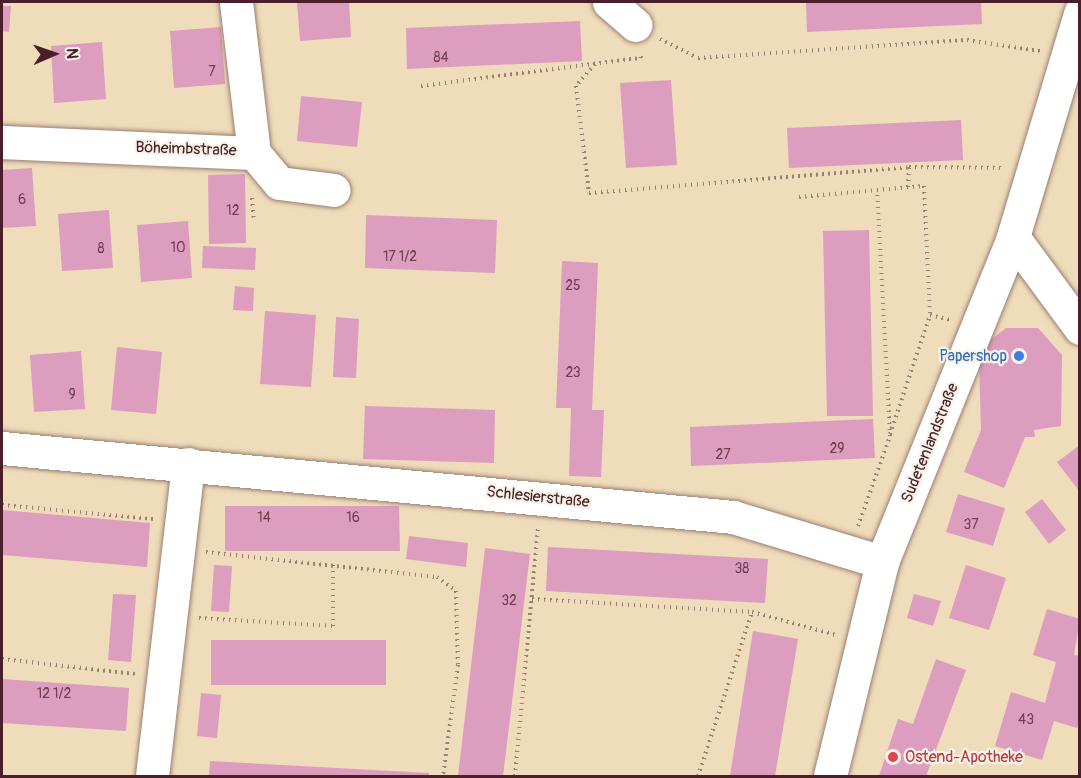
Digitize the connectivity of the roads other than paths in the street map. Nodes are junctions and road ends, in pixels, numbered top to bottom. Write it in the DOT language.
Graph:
graph roads {
  1 [pos="236,2"];
  2 [pos="609,2"];
  3 [pos="1080,13"];
  4 [pos="635,26"];
  5 [pos="2,142"];
  6 [pos="254,153"];
  7 [pos="334,190"];
  8 [pos="1012,237"];
  9 [pos="1080,328"];
  10 [pos="2,447"];
  11 [pos="188,464"];
  12 [pos="882,562"];
  13 [pos="152,777"];
  14 [pos="830,777"];
  1 -- 6 [label="street, Böheimbstraße"];
  2 -- 4 [label="street"];
  3 -- 8 [label="street, Sudetenlandstraße"];
  5 -- 6 [label="street, Böheimbstraße"];
  6 -- 7 [label="street"];
  8 -- 9 [label="street"];
  8 -- 12 [label="street, Sudetenlandstraße"];
  10 -- 11 [label="street, Schlesierstraße"];
  11 -- 12 [label="street, Schlesierstraße"];
  11 -- 13 [label="street"];
  12 -- 14 [label="street, Sudetenlandstraße"];
}
